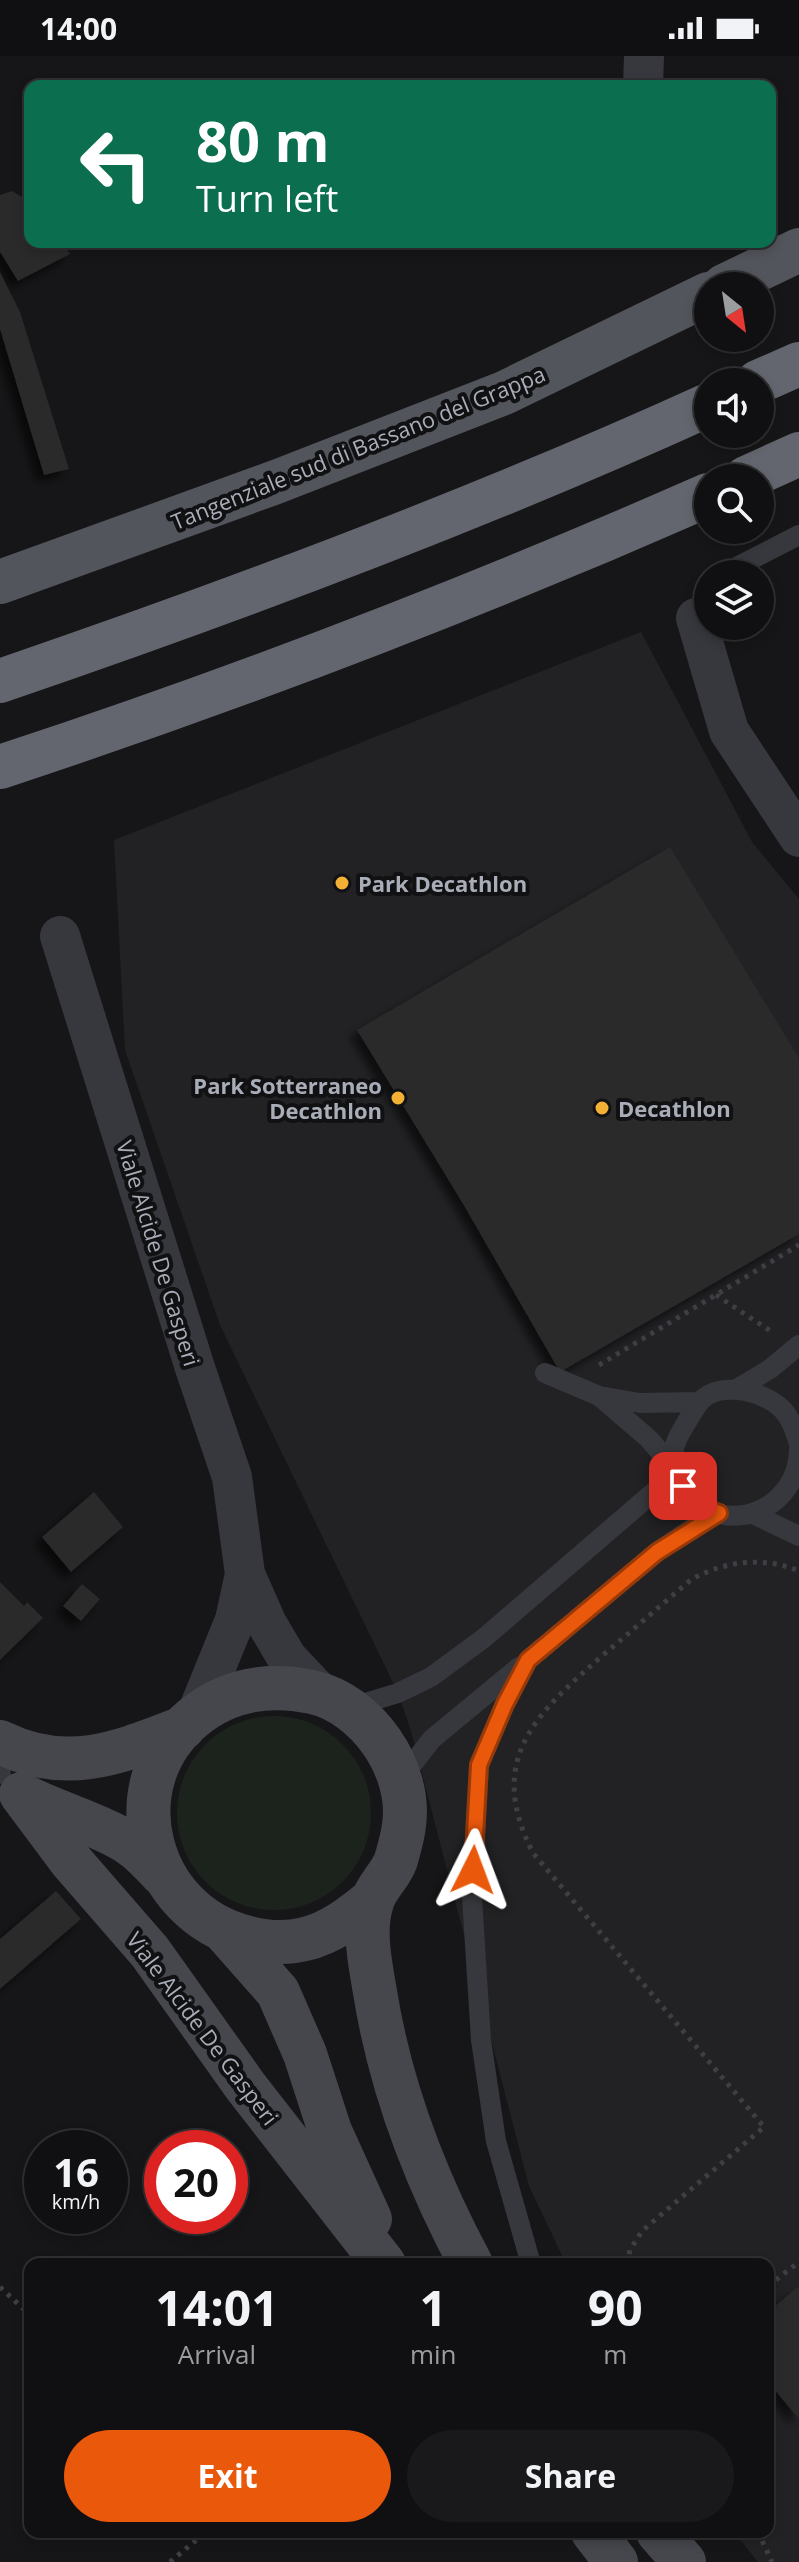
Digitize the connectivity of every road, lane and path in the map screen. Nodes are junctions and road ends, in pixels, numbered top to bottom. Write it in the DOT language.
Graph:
graph roads {
  1 [pos="644,56"];
  2 [pos="643,80"];
  3 [pos="799,250"];
  4 [pos="753,272"];
  5 [pos="694,301"];
  6 [pos="799,364"];
  7 [pos="774,375"];
  8 [pos="694,411"];
  9 [pos="799,454"];
  10 [pos="774,465"];
  11 [pos="694,501"];
  12 [pos="799,535"];
  13 [pos="750,560"];
  14 [pos="0,582"];
  15 [pos="710,640"];
  16 [pos="0,681"];
  17 [pos="0,767"];
  18 [pos="799,837"];
  19 [pos="60,936"];
  20 [pos="799,1245"];
  21 [pos="716,1295"];
  22 [pos="779,1336"];
  23 [pos="799,1345"];
  24 [pos="596,1369"];
  25 [pos="545,1373"];
  26 [pos="735,1390"];
  27 [pos="599,1396"];
  28 [pos="699,1402"];
  29 [pos="799,1405"];
  30 [pos="797,1440"];
  31 [pos="799,1461"];
  32 [pos="677,1472"];
  33 [pos="719,1513"];
  34 [pos="753,1514"];
  35 [pos="799,1536"];
  36 [pos="799,1571"];
  37 [pos="245,1574"];
  38 [pos="528,1660"];
  39 [pos="335,1701"];
  40 [pos="189,1722"];
  41 [pos="0,1742"];
  42 [pos="6,1778"];
  43 [pos="400,1780"];
  44 [pos="163,1875"];
  45 [pos="372,1900"];
  46 [pos="225,1932"];
  47 [pos="382,2258"];
  48 [pos="384,2258"];
  49 [pos="468,2258"];
  50 [pos="529,2258"];
  51 [pos="628,2258"];
  52 [pos="799,2262"];
  53 [pos="774,2281"];
  54 [pos="0,2287"];
  55 [pos="24,2309"];
  56 [pos="199,2538"];
  57 [pos="598,2538"];
  58 [pos="663,2538"];
  59 [pos="761,2538"];
  60 [pos="170,2562"];
  61 [pos="616,2562"];
  62 [pos="684,2562"];
  63 [pos="772,2562"];
  1 -- 2 [label="street"];
  3 -- 4 [label="main road"];
  5 -- 14 [label="main road, Tangenziale sud di Bassano del Grappa"];
  6 -- 7 [label="highway"];
  8 -- 16 [label="highway"];
  9 -- 10 [label="highway"];
  11 -- 17 [label="highway"];
  12 -- 13 [label="lane"];
  15 -- 18 [label="street"];
  19 -- 37 [label="street, Viale Alcide De Gasperi"];
  20 -- 21 [label="path"];
  21 -- 22 [label="path"];
  21 -- 24 [label="path"];
  23 -- 26 [label="lane"];
  25 -- 27 [label="lane"];
  26 -- 28 [label="lane"];
  26 -- 30 [label="lane"];
  27 -- 28 [label="lane"];
  27 -- 32 [label="lane"];
  28 -- 32 [label="lane"];
  29 -- 30 [label="lane"];
  30 -- 31 [label="lane"];
  31 -- 34 [label="lane"];
  32 -- 33 [label="lane"];
  32 -- 39 [label="lane"];
  33 -- 34 [label="lane"];
  33 -- 38 [label="lane"];
  34 -- 35 [label="lane"];
  36 -- 51 [label="path"];
  37 -- 39 [label="street, Viale Alcide De Gasperi"];
  37 -- 40 [label="street, Viale Alcide De Gasperi"];
  38 -- 43 [label="lane"];
  38 -- 50 [label="lane"];
  39 -- 40 [label="main road, Viale Alcide De Gasperi"];
  39 -- 43 [label="main road, Viale Alcide De Gasperi"];
  40 -- 41 [label="main road"];
  40 -- 44 [label="main road, Viale Alcide De Gasperi"];
  42 -- 44 [label="main road, Viale Alcide De Gasperi"];
  42 -- 47 [label="main road, Viale Alcide De Gasperi"];
  43 -- 45 [label="main road, Viale Alcide De Gasperi"];
  44 -- 46 [label="main road, Viale Alcide De Gasperi"];
  45 -- 46 [label="main road, Viale Alcide De Gasperi"];
  45 -- 49 [label="main road, Viale Alcide De Gasperi"];
  46 -- 48 [label="main road, Viale Alcide De Gasperi"];
  52 -- 53 [label="path"];
  54 -- 55 [label="path"];
  56 -- 60 [label="path"];
  57 -- 61 [label="main road"];
  58 -- 62 [label="main road"];
  59 -- 63 [label="path"];
}
